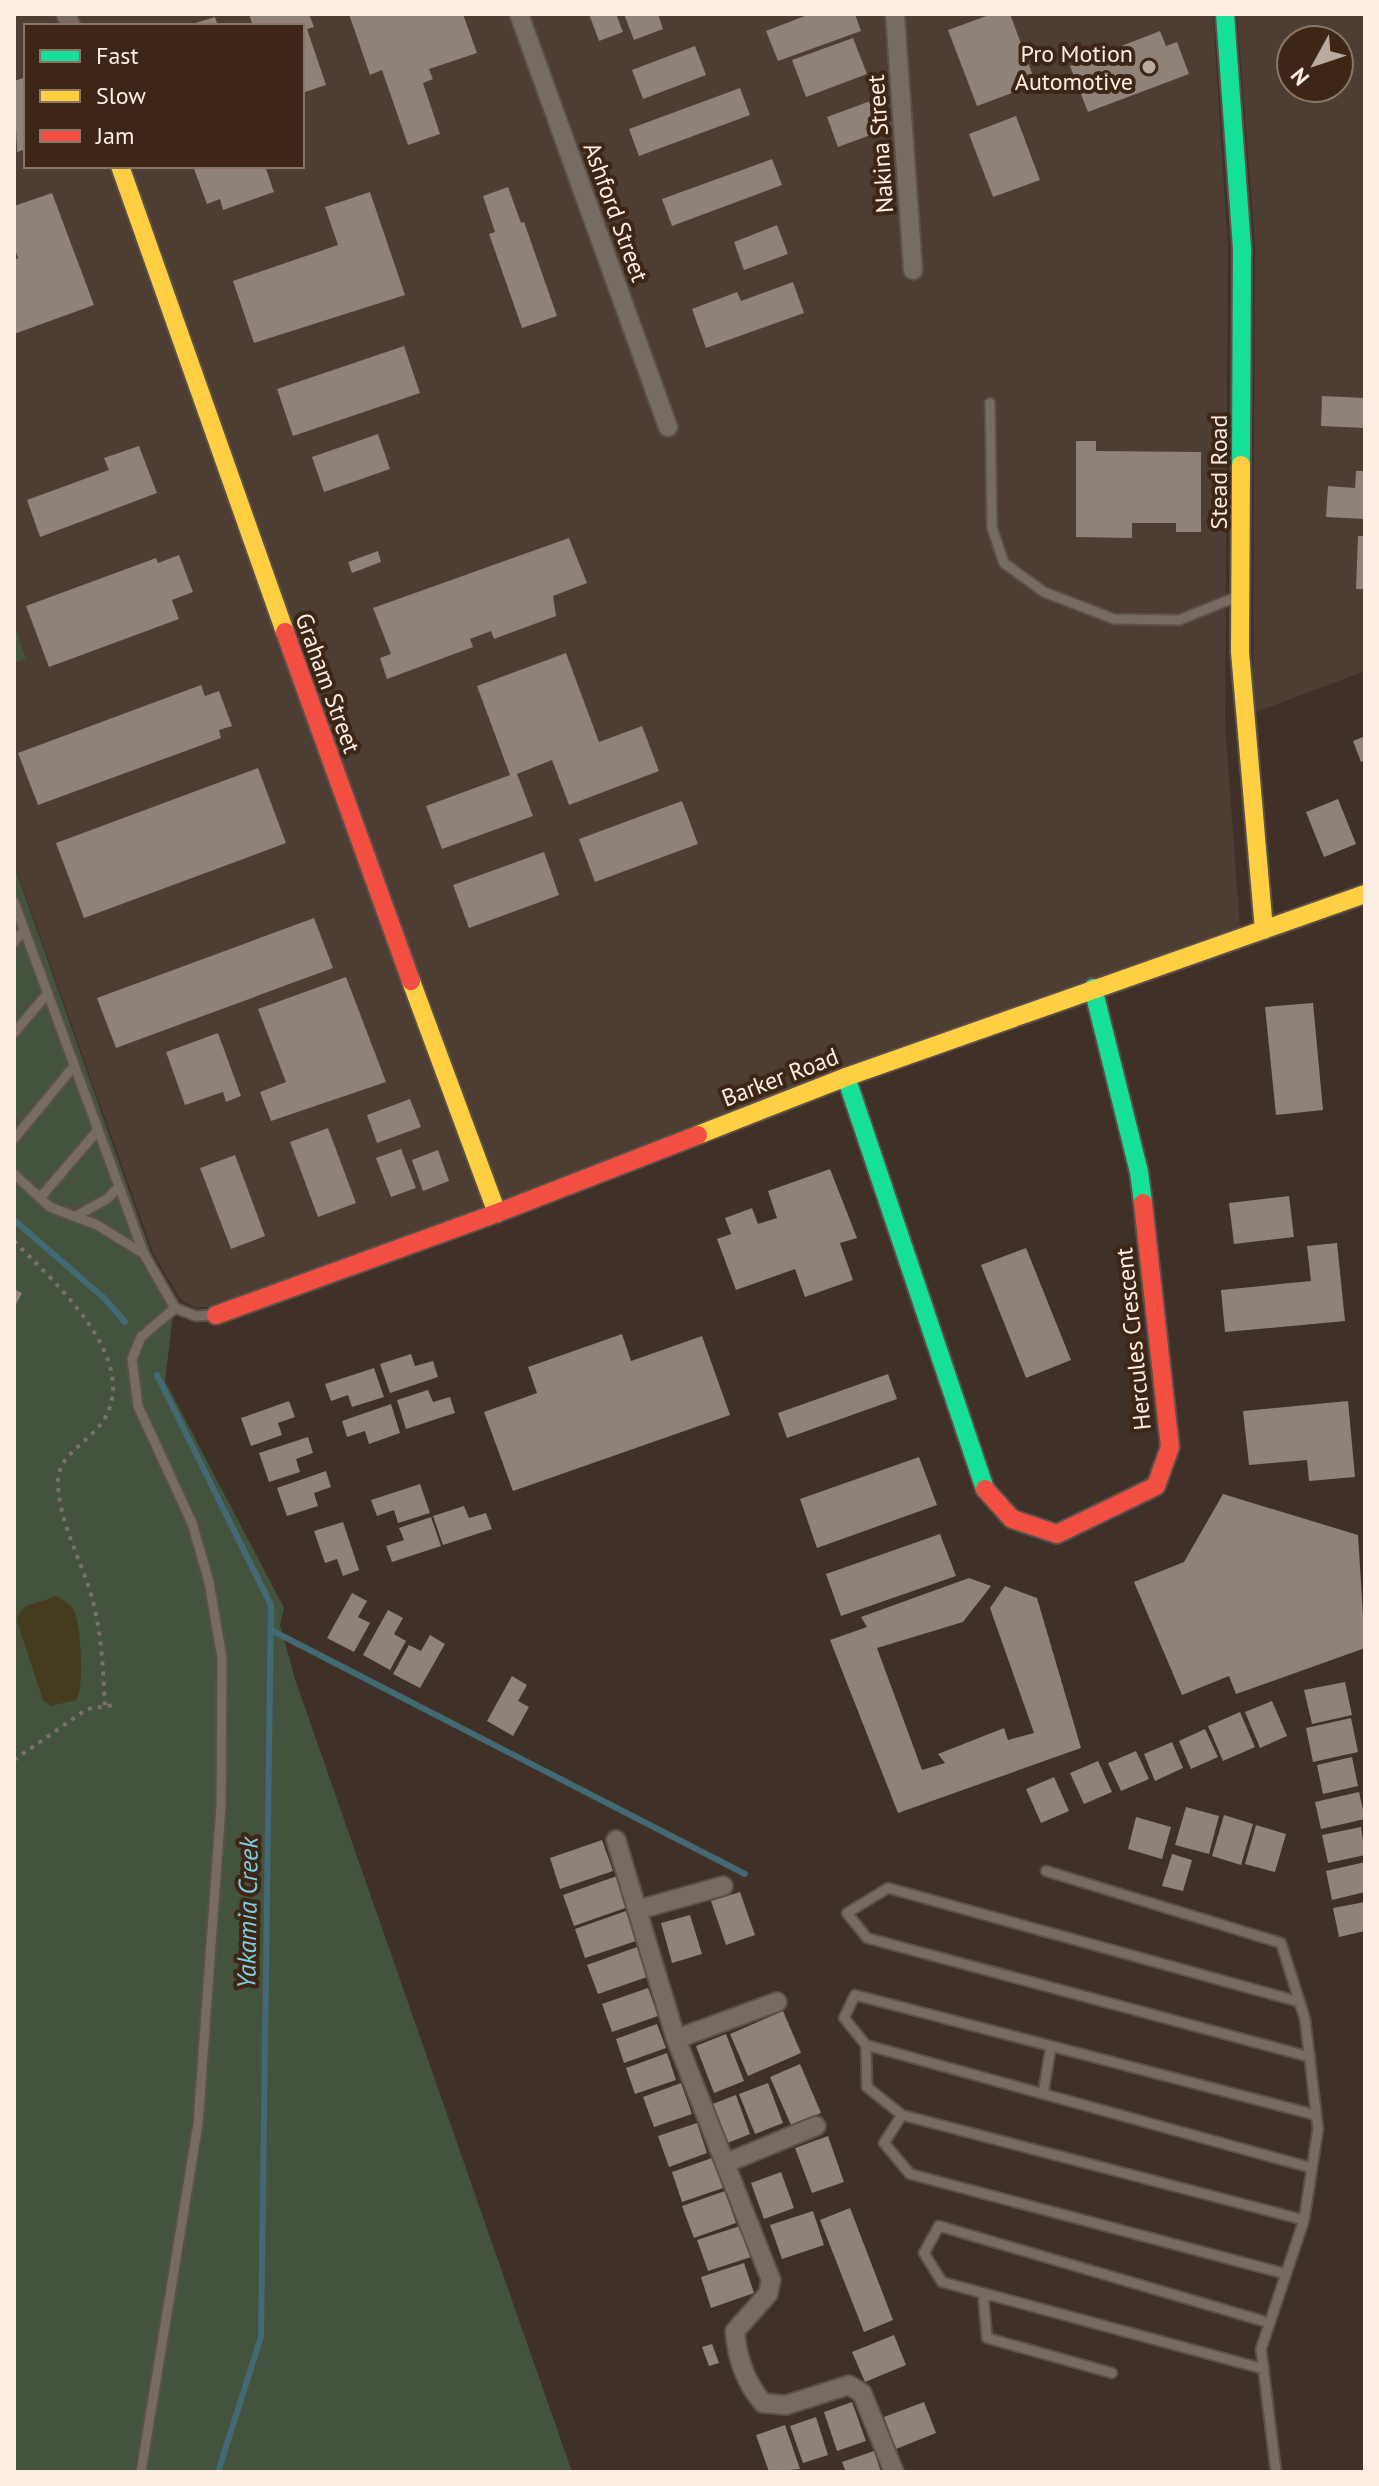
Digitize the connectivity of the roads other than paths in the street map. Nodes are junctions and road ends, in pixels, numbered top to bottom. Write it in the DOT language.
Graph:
graph roads {
  1 [pos="519,14"];
  2 [pos="895,14"];
  3 [pos="1225,14"];
  4 [pos="121,168"];
  5 [pos="913,270"];
  6 [pos="990,403"];
  7 [pos="668,427"];
  8 [pos="1242,594"];
  9 [pos="1365,894"];
  10 [pos="14,902"];
  11 [pos="24,930"];
  12 [pos="1264,930"];
  13 [pos="14,942"];
  14 [pos="1093,988"];
  15 [pos="48,993"];
  16 [pos="14,1033"];
  17 [pos="74,1066"];
  18 [pos="846,1077"];
  19 [pos="98,1130"];
  20 [pos="14,1139"];
  21 [pos="14,1174"];
  22 [pos="119,1187"];
  23 [pos="40,1198"];
  24 [pos="497,1213"];
  25 [pos="75,1217"];
  26 [pos="144,1254"];
  27 [pos="175,1308"];
  28 [pos="216,1315"];
  29 [pos="616,1840"];
  30 [pos="1046,1871"];
  31 [pos="723,1886"];
  32 [pos="637,1910"];
  33 [pos="777,2002"];
  34 [pos="1300,2002"];
  35 [pos="676,2039"];
  36 [pos="866,2045"];
  37 [pos="1051,2046"];
  38 [pos="1310,2057"];
  39 [pos="1043,2094"];
  40 [pos="902,2115"];
  41 [pos="1316,2115"];
  42 [pos="816,2126"];
  43 [pos="726,2163"];
  44 [pos="1312,2168"];
  45 [pos="1304,2220"];
  46 [pos="1286,2274"];
  47 [pos="983,2293"];
  48 [pos="1270,2323"];
  49 [pos="1264,2369"];
  50 [pos="1112,2373"];
  51 [pos="141,2472"];
  52 [pos="894,2472"];
  53 [pos="1276,2472"];
  1 -- 7 [label="street, Ashford Street"];
  2 -- 5 [label="street, Nakina Street"];
  3 -- 8 [label="street, Stead Road"];
  4 -- 24 [label="street, Graham Street"];
  6 -- 8 [label="lane"];
  8 -- 12 [label="street, Stead Road"];
  9 -- 12 [label="street, Barker Road"];
  10 -- 11 [label="lane"];
  11 -- 13 [label="lane"];
  11 -- 15 [label="lane"];
  12 -- 14 [label="street, Barker Road"];
  14 -- 18 [label="street, Barker Road"];
  14 -- 18 [label="street, Hercules Crescent"];
  15 -- 16 [label="lane"];
  15 -- 17 [label="lane"];
  17 -- 19 [label="lane"];
  17 -- 20 [label="lane"];
  18 -- 24 [label="street, Barker Road"];
  19 -- 22 [label="lane"];
  19 -- 23 [label="lane"];
  21 -- 23 [label="lane"];
  22 -- 25 [label="lane"];
  22 -- 26 [label="lane"];
  23 -- 25 [label="lane"];
  24 -- 28 [label="street, Barker Road"];
  25 -- 26 [label="lane"];
  26 -- 27 [label="lane"];
  27 -- 28 [label="lane"];
  27 -- 51 [label="lane"];
  29 -- 32 [label="street"];
  30 -- 34 [label="lane"];
  31 -- 32 [label="street"];
  32 -- 35 [label="street"];
  33 -- 35 [label="street"];
  34 -- 38 [label="lane"];
  34 -- 38 [label="lane"];
  35 -- 43 [label="street"];
  36 -- 37 [label="lane"];
  36 -- 39 [label="lane"];
  36 -- 40 [label="lane"];
  37 -- 39 [label="lane"];
  37 -- 41 [label="lane"];
  38 -- 41 [label="lane"];
  39 -- 44 [label="lane"];
  40 -- 45 [label="lane"];
  40 -- 46 [label="lane"];
  41 -- 44 [label="lane"];
  42 -- 43 [label="street"];
  43 -- 52 [label="street"];
  44 -- 45 [label="lane"];
  45 -- 46 [label="lane"];
  46 -- 48 [label="lane"];
  47 -- 48 [label="lane"];
  47 -- 49 [label="lane"];
  47 -- 50 [label="lane"];
  48 -- 49 [label="lane"];
  49 -- 53 [label="lane"];
}
